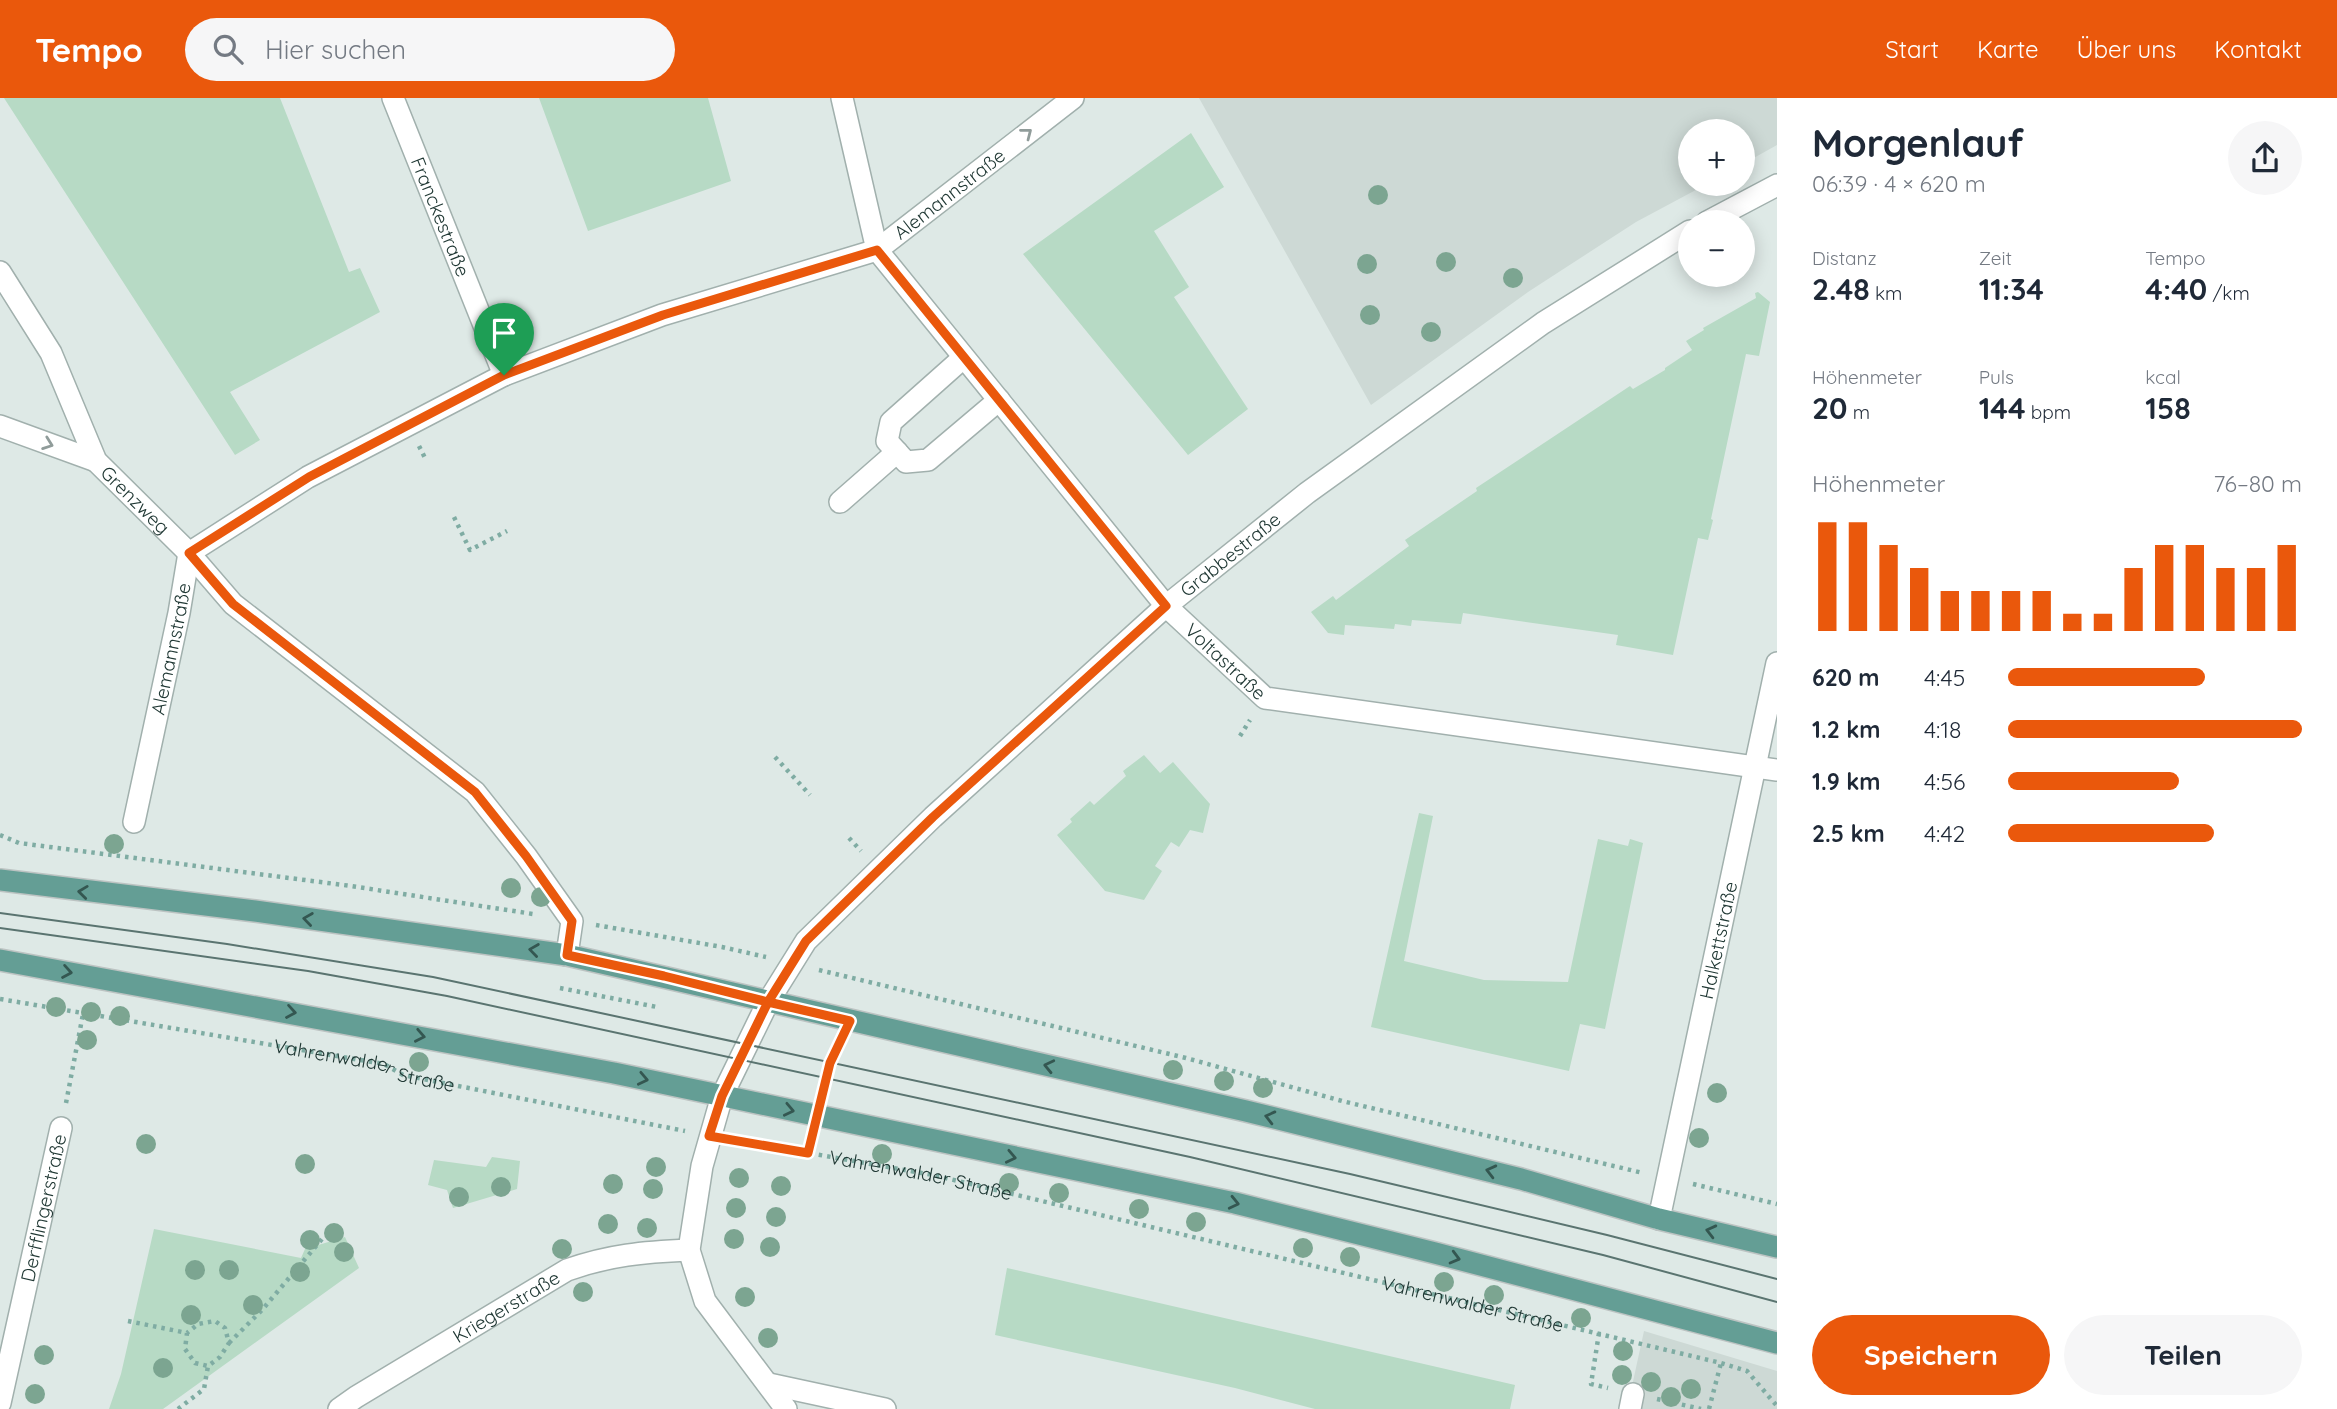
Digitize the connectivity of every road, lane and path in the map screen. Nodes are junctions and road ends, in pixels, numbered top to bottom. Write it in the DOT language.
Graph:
graph roads {
  1 [pos="393,98"];
  2 [pos="842,98"];
  3 [pos="1073,98"];
  4 [pos="1777,185"];
  5 [pos="1730,210"];
  6 [pos="1678,239"];
  7 [pos="877,250"];
  8 [pos="0,271"];
  9 [pos="963,358"];
  10 [pos="504,375"];
  11 [pos="999,400"];
  12 [pos="0,426"];
  13 [pos="897,452"];
  14 [pos="96,461"];
  15 [pos="840,502"];
  16 [pos="454,517"];
  17 [pos="507,531"];
  18 [pos="189,553"];
  19 [pos="1166,606"];
  20 [pos="1777,663"];
  21 [pos="775,757"];
  22 [pos="1767,767"];
  23 [pos="810,795"];
  24 [pos="134,822"];
  25 [pos="0,880"];
  26 [pos="567,955"];
  27 [pos="0,960"];
  28 [pos="873,985"];
  29 [pos="560,988"];
  30 [pos="0,999"];
  31 [pos="768,1002"];
  32 [pos="657,1007"];
  33 [pos="83,1014"];
  34 [pos="850,1021"];
  35 [pos="1169,1045"];
  36 [pos="1167,1054"];
  37 [pos="722,1096"];
  38 [pos="819,1116"];
  39 [pos="61,1128"];
  40 [pos="709,1136"];
  41 [pos="808,1153"];
  42 [pos="1659,1219"];
  43 [pos="322,1239"];
  44 [pos="1777,1247"];
  45 [pos="688,1250"];
  46 [pos="128,1321"];
  47 [pos="187,1333"];
  48 [pos="1599,1333"];
  49 [pos="229,1343"];
  50 [pos="1777,1343"];
  51 [pos="1721,1363"];
  52 [pos="208,1366"];
  53 [pos="769,1384"];
  54 [pos="1631,1401"];
  55 [pos="0,1403"];
  56 [pos="1777,1406"];
  57 [pos="178,1409"];
  58 [pos="339,1409"];
  59 [pos="786,1409"];
  60 [pos="885,1409"];
  61 [pos="1701,1409"];
  62 [pos="1709,1409"];
  1 -- 10 [label="street, Franckestraße"];
  2 -- 7 [label="street, Voltastraße"];
  7 -- 3 [label="street, Alemannstraße, one-way"];
  4 -- 5 [label="street"];
  6 -- 19 [label="street, Grabbestraße"];
  7 -- 9 [label="street, Voltastraße"];
  7 -- 10 [label="street, Alemannstraße"];
  8 -- 14 [label="street, Grenzweg"];
  9 -- 11 [label="street, Voltastraße"];
  9 -- 13 [label="street"];
  10 -- 18 [label="street, Alemannstraße"];
  11 -- 13 [label="street"];
  11 -- 19 [label="street, Voltastraße"];
  12 -- 14 [label="street, one-way"];
  13 -- 15 [label="street"];
  14 -- 18 [label="street, Grenzweg"];
  16 -- 17 [label="path"];
  18 -- 24 [label="street, Alemannstraße"];
  18 -- 26 [label="street, Grenzweg"];
  19 -- 22 [label="street, Voltastraße"];
  19 -- 31 [label="street, Grabbestraße"];
  20 -- 22 [label="street, Halkettstraße"];
  21 -- 23 [label="path"];
  22 -- 42 [label="street, Halkettstraße"];
  26 -- 25 [label="main road, one-way"];
  26 -- 31 [label="main road"];
  27 -- 37 [label="main road, Vahrenwalder Straße, one-way"];
  28 -- 34 [label="path"];
  29 -- 32 [label="path"];
  30 -- 33 [label="path, Vahrenwalder Straße"];
  31 -- 34 [label="main road"];
  31 -- 37 [label="street, Grabbestraße"];
  33 -- 39 [label="path, Derfflingerstraße"];
  33 -- 40 [label="path, Vahrenwalder Straße"];
  34 -- 38 [label="path"];
  42 -- 34 [label="main road, one-way"];
  35 -- 36 [label="path"];
  37 -- 38 [label="main road, Vahrenwalder Straße, one-way"];
  37 -- 40 [label="street, Grabbestraße"];
  38 -- 41 [label="path"];
  38 -- 50 [label="main road, Vahrenwalder Straße, one-way"];
  39 -- 55 [label="street, Derfflingerstraße"];
  40 -- 41 [label="path, Vahrenwalder Straße"];
  40 -- 45 [label="street, Grabbestraße"];
  41 -- 48 [label="path, Vahrenwalder Straße"];
  44 -- 42 [label="main road, one-way"];
  43 -- 49 [label="path"];
  45 -- 53 [label="street"];
  45 -- 58 [label="street, Kriegerstraße"];
  46 -- 47 [label="path"];
  47 -- 49 [label="path"];
  47 -- 52 [label="path"];
  48 -- 51 [label="path, Vahrenwalder Straße"];
  48 -- 54 [label="path"];
  49 -- 52 [label="path"];
  51 -- 56 [label="path, Vahrenwalder Straße"];
  51 -- 62 [label="path"];
  52 -- 57 [label="path"];
  53 -- 59 [label="street"];
  53 -- 60 [label="street"];
  54 -- 61 [label="path"];
}
